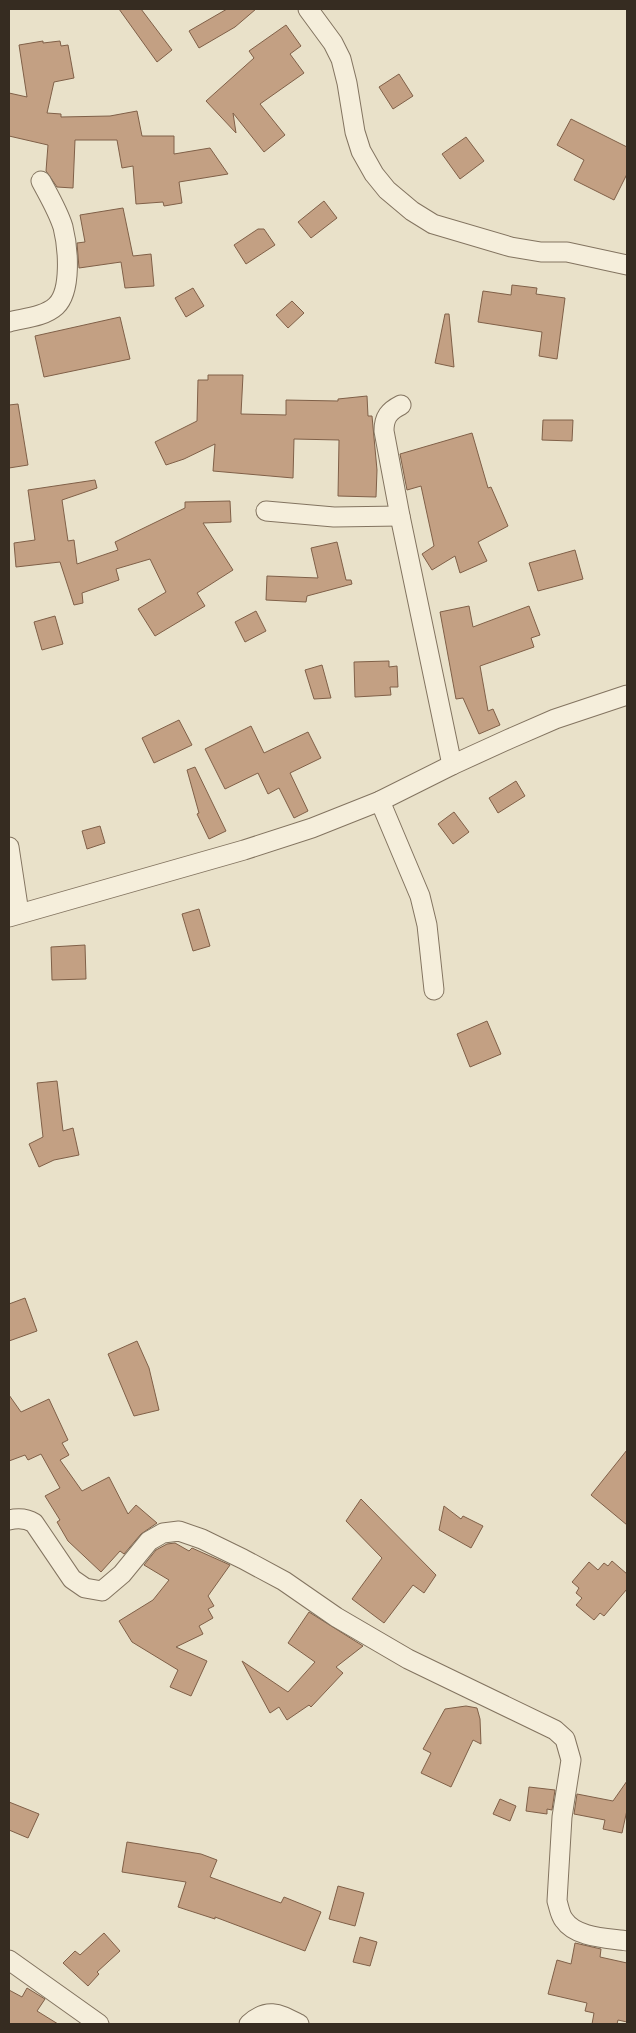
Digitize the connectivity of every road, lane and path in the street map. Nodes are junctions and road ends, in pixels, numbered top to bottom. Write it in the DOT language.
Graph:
graph roads {
  1 [pos="308,9"];
  2 [pos="41,181"];
  3 [pos="627,266"];
  4 [pos="9,322"];
  5 [pos="401,404"];
  6 [pos="266,511"];
  7 [pos="400,516"];
  8 [pos="627,695"];
  9 [pos="452,764"];
  10 [pos="380,801"];
  11 [pos="9,847"];
  12 [pos="14,915"];
  13 [pos="434,990"];
  14 [pos="9,1520"];
  15 [pos="627,1941"];
  16 [pos="9,1960"];
  17 [pos="99,2024"];
  18 [pos="249,2024"];
  19 [pos="299,2024"];
  1 -- 3 [label="street"];
  2 -- 4 [label="street"];
  5 -- 7 [label="street"];
  6 -- 7 [label="street"];
  7 -- 9 [label="street"];
  8 -- 9 [label="street"];
  9 -- 10 [label="street"];
  10 -- 12 [label="street"];
  10 -- 13 [label="street"];
  11 -- 12 [label="street"];
  14 -- 15 [label="street"];
  16 -- 17 [label="street"];
  18 -- 19 [label="street"];
}
